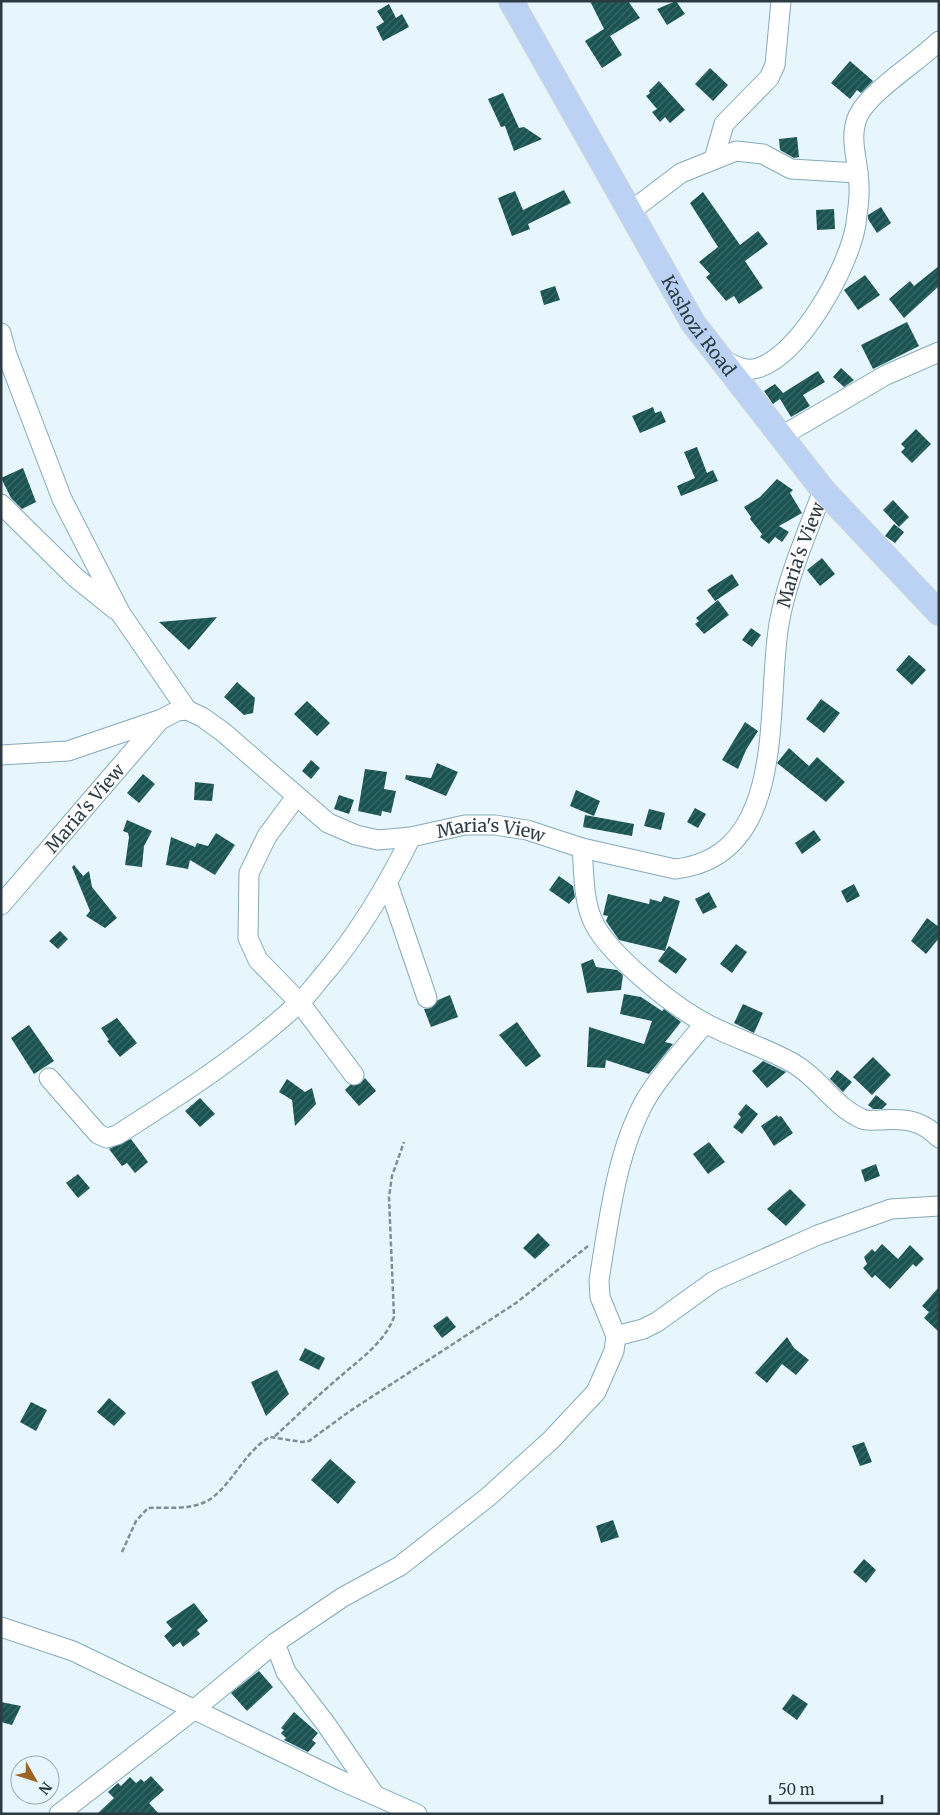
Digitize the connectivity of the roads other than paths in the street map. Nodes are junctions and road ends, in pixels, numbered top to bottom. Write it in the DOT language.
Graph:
graph roads {
  1 [pos="511,1"];
  2 [pos="781,1"];
  3 [pos="939,40"];
  4 [pos="714,159"];
  5 [pos="858,173"];
  6 [pos="632,211"];
  7 [pos="1,333"];
  8 [pos="939,340"];
  9 [pos="939,352"];
  10 [pos="721,358"];
  11 [pos="886,375"];
  12 [pos="780,437"];
  13 [pos="823,490"];
  14 [pos="1,504"];
  15 [pos="939,613"];
  16 [pos="121,614"];
  17 [pos="187,710"];
  18 [pos="160,720"];
  19 [pos="1,754"];
  20 [pos="296,797"];
  21 [pos="411,837"];
  22 [pos="582,848"];
  23 [pos="388,884"];
  24 [pos="1,905"];
  25 [pos="427,998"];
  26 [pos="300,1002"];
  27 [pos="705,1023"];
  28 [pos="354,1074"];
  29 [pos="49,1078"];
  30 [pos="939,1138"];
  31 [pos="939,1206"];
  32 [pos="616,1336"];
  33 [pos="1,1627"];
  34 [pos="275,1643"];
  35 [pos="196,1708"];
  36 [pos="374,1794"];
  37 [pos="59,1814"];
  38 [pos="417,1814"];
  1 -- 6 [label="main road, Kashozi Road"];
  2 -- 4 [label="street"];
  3 -- 5 [label="street"];
  4 -- 5 [label="street"];
  4 -- 6 [label="street"];
  5 -- 10 [label="street"];
  6 -- 10 [label="main road, Kashozi Road"];
  7 -- 16 [label="street"];
  8 -- 11 [label="street"];
  9 -- 11 [label="street"];
  10 -- 12 [label="main road, Kashozi Road"];
  11 -- 12 [label="street"];
  12 -- 13 [label="main road, Kashozi Road"];
  13 -- 15 [label="main road, Kashozi Road"];
  13 -- 22 [label="street, Maria's View"];
  14 -- 16 [label="street"];
  16 -- 17 [label="street"];
  17 -- 18 [label="street, Maria's View"];
  17 -- 20 [label="street, Maria's View"];
  18 -- 19 [label="street"];
  18 -- 24 [label="street, Maria's View"];
  20 -- 21 [label="street, Maria's View"];
  20 -- 26 [label="street"];
  21 -- 22 [label="street, Maria's View"];
  21 -- 23 [label="street"];
  22 -- 27 [label="street"];
  23 -- 25 [label="street"];
  23 -- 26 [label="street"];
  26 -- 28 [label="street"];
  26 -- 29 [label="street"];
  27 -- 30 [label="street"];
  27 -- 32 [label="street"];
  31 -- 32 [label="street"];
  32 -- 34 [label="street"];
  33 -- 35 [label="street"];
  34 -- 35 [label="street"];
  34 -- 36 [label="street"];
  35 -- 36 [label="street"];
  35 -- 37 [label="street"];
  36 -- 38 [label="street"];
}
